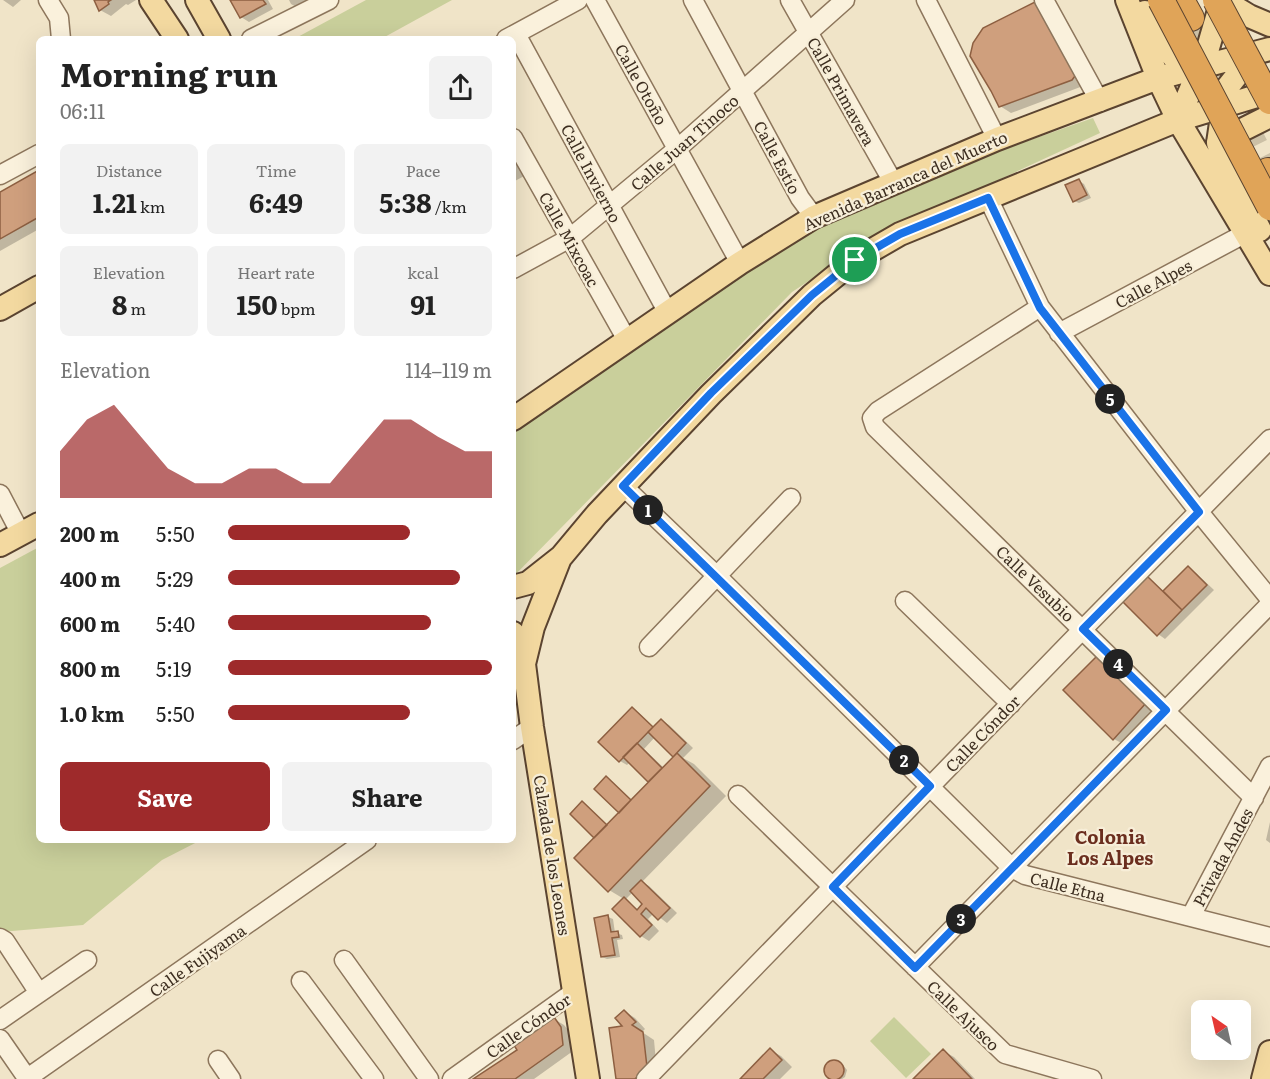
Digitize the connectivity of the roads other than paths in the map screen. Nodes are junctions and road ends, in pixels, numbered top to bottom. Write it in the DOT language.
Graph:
graph roads {
  1 [pos="48,0"];
  2 [pos="151,0"];
  3 [pos="196,0"];
  4 [pos="328,0"];
  5 [pos="578,0"];
  6 [pos="595,0"];
  7 [pos="693,0"];
  8 [pos="790,0"];
  9 [pos="845,0"];
  10 [pos="926,0"];
  11 [pos="1044,0"];
  12 [pos="1127,0"];
  13 [pos="1139,0"];
  14 [pos="1161,0"];
  15 [pos="1210,6"];
  16 [pos="1270,25"];
  17 [pos="809,33"];
  18 [pos="60,36"];
  19 [pos="175,36"];
  20 [pos="217,36"];
  21 [pos="257,36"];
  22 [pos="511,36"];
  23 [pos="516,45"];
  24 [pos="1167,49"];
  25 [pos="1262,51"];
  26 [pos="1195,71"];
  27 [pos="1158,78"];
  28 [pos="1270,82"];
  29 [pos="743,91"];
  30 [pos="1270,92"];
  31 [pos="1225,98"];
  32 [pos="1270,101"];
  33 [pos="1100,102"];
  34 [pos="1270,116"];
  35 [pos="1178,120"];
  36 [pos="997,139"];
  37 [pos="1218,142"];
  38 [pos="516,143"];
  39 [pos="677,149"];
  40 [pos="36,156"];
  41 [pos="0,175"];
  42 [pos="893,182"];
  43 [pos="988,198"];
  44 [pos="609,206"];
  45 [pos="1270,207"];
  46 [pos="814,217"];
  47 [pos="1246,233"];
  48 [pos="570,238"];
  49 [pos="1270,249"];
  50 [pos="740,263"];
  51 [pos="516,267"];
  52 [pos="1270,274"];
  53 [pos="36,290"];
  54 [pos="1040,308"];
  55 [pos="0,309"];
  56 [pos="668,312"];
  57 [pos="1059,333"];
  58 [pos="627,340"];
  59 [pos="516,417"];
  60 [pos="1270,439"];
  61 [pos="623,486"];
  62 [pos="0,494"];
  63 [pos="791,498"];
  64 [pos="1199,512"];
  65 [pos="30,529"];
  66 [pos="0,545"];
  67 [pos="561,557"];
  68 [pos="717,576"];
  69 [pos="516,586"];
  70 [pos="1270,599"];
  71 [pos="905,601"];
  72 [pos="1270,604"];
  73 [pos="1083,629"];
  74 [pos="516,641"];
  75 [pos="649,647"];
  76 [pos="524,664"];
  77 [pos="1011,704"];
  78 [pos="1166,710"];
  79 [pos="532,727"];
  80 [pos="516,738"];
  81 [pos="1270,766"];
  82 [pos="930,786"];
  83 [pos="738,795"];
  84 [pos="1254,798"];
  85 [pos="363,843"];
  86 [pos="1012,868"];
  87 [pos="833,887"];
  88 [pos="1191,916"];
  89 [pos="0,938"];
  90 [pos="1270,938"];
  91 [pos="87,960"];
  92 [pos="344,960"];
  93 [pos="915,968"];
  94 [pos="301,981"];
  95 [pos="575,991"];
  96 [pos="39,993"];
  97 [pos="0,1020"];
  98 [pos="0,1039"];
  99 [pos="1270,1052"];
  100 [pos="218,1060"];
  101 [pos="27,1079"];
  102 [pos="231,1079"];
  103 [pos="374,1079"];
  104 [pos="429,1079"];
  105 [pos="452,1079"];
  106 [pos="588,1079"];
  107 [pos="646,1079"];
  108 [pos="1092,1079"];
  109 [pos="1263,1079"];
  1 -- 18 [label="street"];
  2 -- 19 [label="main road"];
  3 -- 20 [label="main road"];
  4 -- 21 [label="street"];
  5 -- 22 [label="street"];
  6 -- 39 [label="street, Calle Otoño"];
  7 -- 29 [label="street, Calle Estío"];
  8 -- 17 [label="street, Calle Primavera"];
  9 -- 17 [label="street, Calle Juan Tinoco"];
  10 -- 36 [label="street"];
  11 -- 33 [label="street"];
  12 -- 27 [label="main road"];
  13 -- 24 [label="main road"];
  14 -- 45 [label="highway, bridge"];
  15 -- 16 [label="main road"];
  15 -- 24 [label="main road"];
  15 -- 25 [label="main road"];
  15 -- 26 [label="main road"];
  15 -- 32 [label="highway, bridge"];
  17 -- 29 [label="street, Calle Juan Tinoco"];
  17 -- 42 [label="street, Calle Primavera"];
  23 -- 44 [label="street, Calle Invierno"];
  24 -- 26 [label="main road"];
  25 -- 26 [label="main road, Avenida Barranca del Muerto"];
  25 -- 28 [label="main road"];
  25 -- 31 [label="main road"];
  26 -- 27 [label="main road, Avenida Barranca del Muerto"];
  26 -- 31 [label="main road"];
  26 -- 35 [label="main road"];
  27 -- 33 [label="main road, Avenida Barranca del Muerto"];
  27 -- 35 [label="main road"];
  29 -- 39 [label="street, Calle Juan Tinoco"];
  29 -- 46 [label="street, Calle Estío"];
  30 -- 31 [label="main road"];
  31 -- 35 [label="main road"];
  31 -- 37 [label="main road"];
  33 -- 36 [label="main road, Avenida Barranca del Muerto"];
  34 -- 37 [label="main road"];
  35 -- 43 [label="main road"];
  35 -- 47 [label="main road"];
  36 -- 42 [label="main road, Avenida Barranca del Muerto"];
  37 -- 49 [label="main road"];
  38 -- 48 [label="street, Calle Mixcoac"];
  39 -- 44 [label="street, Calle Juan Tinoco"];
  39 -- 50 [label="street, Calle Otoño"];
  40 -- 41 [label="street"];
  42 -- 46 [label="main road, Avenida Barranca del Muerto"];
  43 -- 54 [label="street"];
  43 -- 61 [label="main road"];
  44 -- 48 [label="street, Calle Juan Tinoco"];
  44 -- 56 [label="street, Calle Invierno"];
  46 -- 50 [label="main road, Avenida Barranca del Muerto"];
  47 -- 52 [label="main road"];
  47 -- 57 [label="street, Calle Alpes"];
  48 -- 51 [label="street, Calle Juan Tinoco"];
  48 -- 58 [label="street, Calle Mixcoac"];
  50 -- 56 [label="main road, Avenida Barranca del Muerto"];
  53 -- 55 [label="main road"];
  54 -- 57 [label="street"];
  54 -- 73 [label="street, Calle Vesubio"];
  56 -- 58 [label="main road, Avenida Barranca del Muerto"];
  57 -- 64 [label="street"];
  58 -- 59 [label="main road, Avenida Barranca del Muerto"];
  60 -- 64 [label="street, Calle Cóndor"];
  61 -- 67 [label="main road"];
  61 -- 68 [label="street, Calle Etna"];
  62 -- 65 [label="street"];
  63 -- 68 [label="street"];
  64 -- 70 [label="street"];
  64 -- 73 [label="street, Calle Cóndor"];
  65 -- 66 [label="main road"];
  67 -- 69 [label="main road"];
  67 -- 76 [label="main road"];
  68 -- 75 [label="street"];
  68 -- 82 [label="street, Calle Etna"];
  71 -- 77 [label="street"];
  72 -- 78 [label="street"];
  73 -- 77 [label="street, Calle Cóndor"];
  73 -- 78 [label="street, Calle Vesubio"];
  74 -- 76 [label="main road, Calzada de los Leones"];
  76 -- 79 [label="main road, Calzada de los Leones"];
  77 -- 82 [label="street, Calle Cóndor"];
  78 -- 84 [label="street, Calle Vesubio"];
  78 -- 86 [label="street"];
  79 -- 80 [label="street"];
  79 -- 95 [label="main road, Calzada de los Leones"];
  81 -- 84 [label="street, Privada Andes"];
  82 -- 86 [label="street, Calle Etna"];
  82 -- 87 [label="street, Calle Cóndor"];
  83 -- 87 [label="street, Calle Ajusco"];
  84 -- 88 [label="street, Privada Andes"];
  85 -- 101 [label="street, Calle Fujiyama"];
  86 -- 88 [label="street, Calle Etna"];
  86 -- 93 [label="street"];
  87 -- 93 [label="street, Calle Ajusco"];
  87 -- 107 [label="street, Calle Cóndor"];
  88 -- 90 [label="street, Calle Etna"];
  89 -- 96 [label="street"];
  91 -- 96 [label="street"];
  92 -- 104 [label="street"];
  93 -- 108 [label="street, Calle Ajusco"];
  94 -- 103 [label="street"];
  95 -- 105 [label="street, Calle Cóndor"];
  95 -- 106 [label="main road, Calzada de los Leones"];
  96 -- 97 [label="street"];
  98 -- 101 [label="street"];
  99 -- 109 [label="main road"];
  100 -- 102 [label="street"];
}
